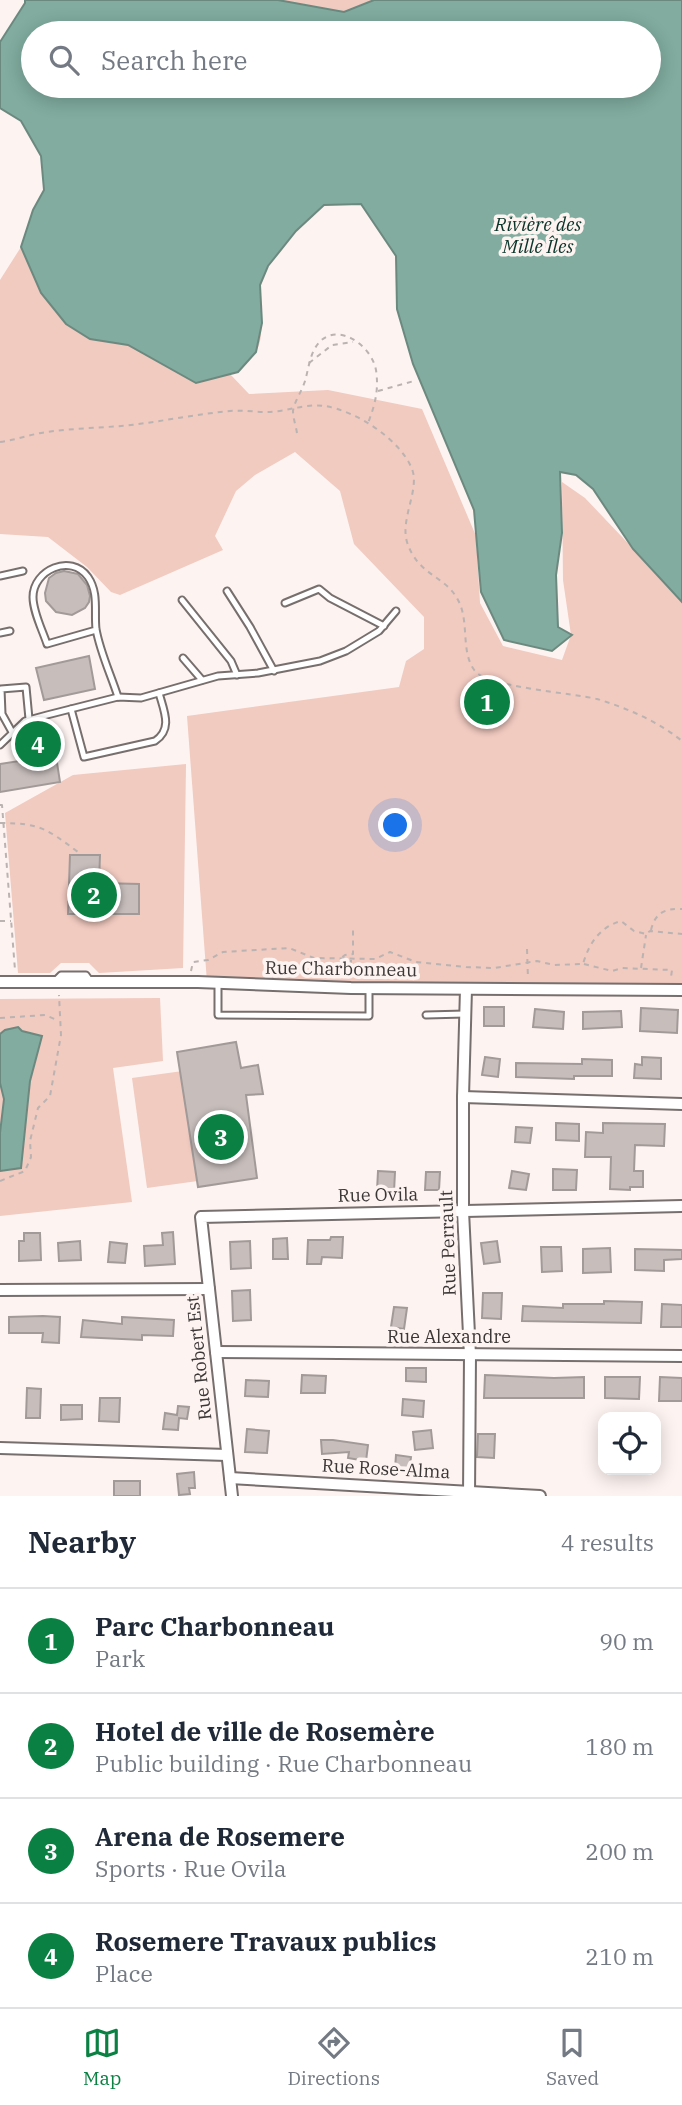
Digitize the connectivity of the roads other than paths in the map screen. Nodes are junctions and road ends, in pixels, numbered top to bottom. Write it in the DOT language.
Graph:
graph roads {
  1 [pos="23,571"];
  2 [pos="0,576"];
  3 [pos="227,592"];
  4 [pos="182,600"];
  5 [pos="285,603"];
  6 [pos="396,611"];
  7 [pos="384,626"];
  8 [pos="96,630"];
  9 [pos="10,631"];
  10 [pos="0,633"];
  11 [pos="183,658"];
  12 [pos="274,671"];
  13 [pos="237,675"];
  14 [pos="202,680"];
  15 [pos="0,688"];
  16 [pos="159,693"];
  17 [pos="118,697"];
  18 [pos="71,709"];
  19 [pos="30,719"];
  20 [pos="12,732"];
  21 [pos="0,745"];
  22 [pos="0,982"];
  23 [pos="218,983"];
  24 [pos="369,988"];
  25 [pos="466,989"];
  26 [pos="682,990"];
  27 [pos="465,1014"];
  28 [pos="426,1015"];
  29 [pos="463,1097"];
  30 [pos="682,1104"];
  31 [pos="682,1206"];
  32 [pos="463,1211"];
  33 [pos="201,1217"];
  34 [pos="209,1289"];
  35 [pos="0,1290"];
  36 [pos="216,1352"];
  37 [pos="470,1355"];
  38 [pos="682,1356"];
  39 [pos="0,1448"];
  40 [pos="227,1455"];
  41 [pos="230,1478"];
  42 [pos="469,1494"];
  43 [pos="232,1496"];
  44 [pos="540,1496"];
  1 -- 2 [label="lane"];
  3 -- 12 [label="lane"];
  4 -- 13 [label="lane"];
  5 -- 7 [label="lane"];
  6 -- 7 [label="lane"];
  7 -- 12 [label="lane"];
  8 -- 8 [label="lane"];
  8 -- 17 [label="lane"];
  9 -- 10 [label="lane"];
  11 -- 14 [label="lane"];
  12 -- 13 [label="lane"];
  13 -- 14 [label="lane"];
  14 -- 16 [label="lane"];
  15 -- 19 [label="lane"];
  15 -- 20 [label="lane"];
  16 -- 17 [label="lane"];
  16 -- 18 [label="lane"];
  17 -- 18 [label="lane"];
  18 -- 19 [label="lane"];
  19 -- 20 [label="lane"];
  20 -- 21 [label="lane"];
  22 -- 23 [label="street, Rue Charbonneau"];
  23 -- 24 [label="street, Rue Charbonneau"];
  23 -- 24 [label="lane"];
  24 -- 25 [label="street, Rue Charbonneau"];
  25 -- 26 [label="street, Rue Charbonneau"];
  25 -- 27 [label="street, Rue Perrault"];
  27 -- 28 [label="lane"];
  27 -- 29 [label="street, Rue Perrault"];
  29 -- 30 [label="street"];
  29 -- 32 [label="street, Rue Perrault"];
  31 -- 32 [label="street, Rue Ovila"];
  32 -- 33 [label="street, Rue Ovila"];
  32 -- 37 [label="street, Rue Perrault"];
  33 -- 34 [label="street, Rue Robert Est"];
  34 -- 35 [label="street"];
  34 -- 36 [label="street, Rue Robert Est"];
  36 -- 37 [label="street, Rue Alexandre"];
  36 -- 40 [label="street, Rue Robert Est"];
  37 -- 38 [label="street, Rue Alexandre"];
  37 -- 42 [label="street, Rue Perrault"];
  39 -- 40 [label="street"];
  40 -- 41 [label="street, Rue Robert Est"];
  41 -- 42 [label="street, Rue Rose-Alma"];
  41 -- 43 [label="street, Rue Robert Est"];
  42 -- 44 [label="street, Rue Rose-Alma"];
}
